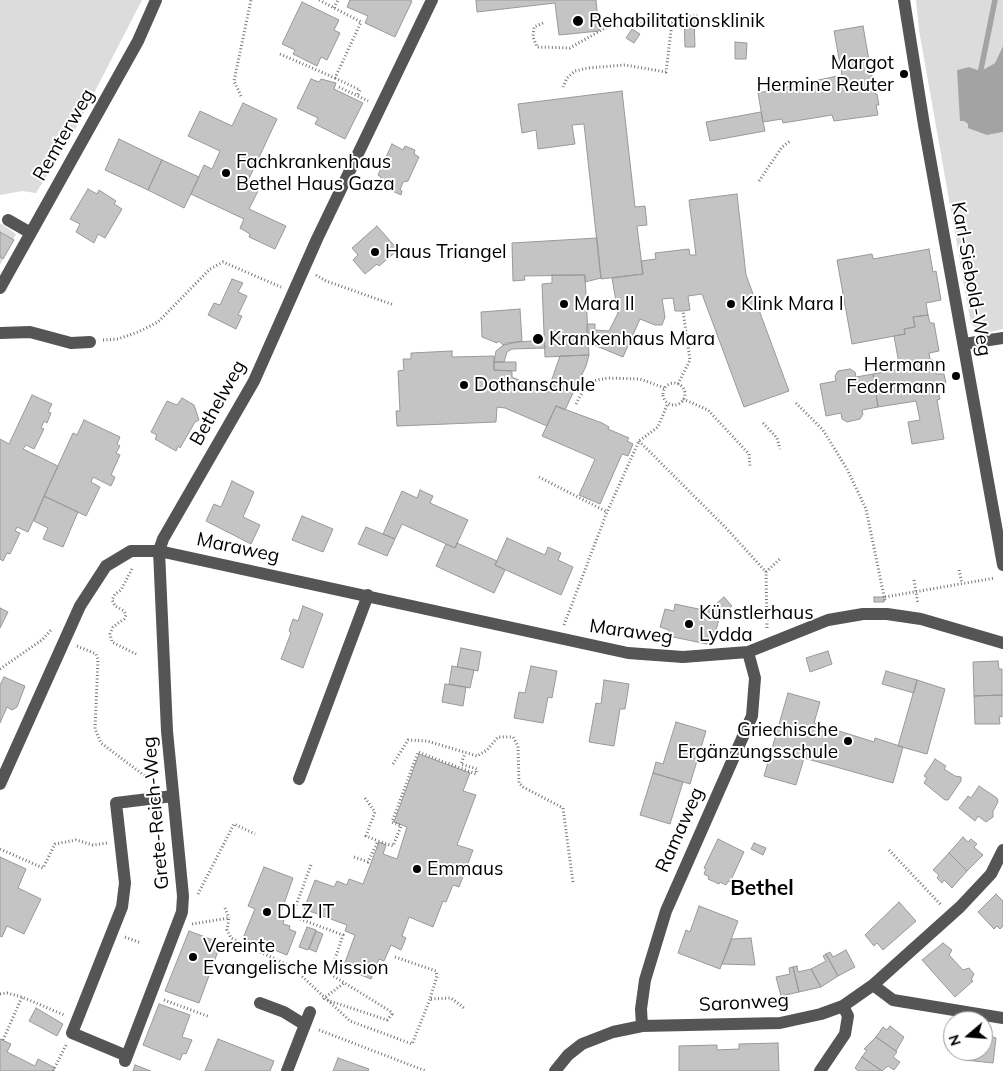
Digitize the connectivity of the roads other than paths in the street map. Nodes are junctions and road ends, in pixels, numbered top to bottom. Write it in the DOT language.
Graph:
graph roads {
  1 [pos="156,0"];
  2 [pos="432,0"];
  3 [pos="904,0"];
  4 [pos="8,220"];
  5 [pos="29,232"];
  6 [pos="0,288"];
  7 [pos="0,333"];
  8 [pos="1003,338"];
  9 [pos="90,342"];
  10 [pos="964,344"];
  11 [pos="159,550"];
  12 [pos="1003,564"];
  13 [pos="368,595"];
  14 [pos="1003,643"];
  15 [pos="748,652"];
  16 [pos="299,779"];
  17 [pos="0,784"];
  18 [pos="173,796"];
  19 [pos="1003,850"];
  20 [pos="873,985"];
  21 [pos="260,1003"];
  22 [pos="843,1006"];
  23 [pos="310,1012"];
  24 [pos="1003,1018"];
  25 [pos="305,1025"];
  26 [pos="642,1026"];
  27 [pos="287,1071"];
  28 [pos="555,1071"];
  29 [pos="820,1071"];
  1 -- 5 [label="street, Remterweg"];
  2 -- 11 [label="street, Bethelweg"];
  3 -- 10 [label="street, Karl-Siebold-Weg"];
  4 -- 5 [label="street"];
  5 -- 6 [label="street, Remterweg"];
  7 -- 9 [label="street"];
  8 -- 10 [label="street"];
  10 -- 12 [label="street, Karl-Siebold-Weg"];
  11 -- 13 [label="street, Maraweg"];
  11 -- 17 [label="street"];
  11 -- 18 [label="street, Grete-Reich-Weg"];
  13 -- 15 [label="street, Maraweg"];
  13 -- 16 [label="street"];
  14 -- 15 [label="street, Maraweg"];
  15 -- 26 [label="street, Ramaweg"];
  18 -- 18 [label="street, Grete-Reich-Weg"];
  19 -- 20 [label="street, Saronweg"];
  20 -- 22 [label="street, Saronweg"];
  20 -- 24 [label="street"];
  21 -- 25 [label="street"];
  22 -- 26 [label="street, Saronweg"];
  22 -- 29 [label="street"];
  23 -- 25 [label="street"];
  25 -- 27 [label="street"];
  26 -- 28 [label="street, Saronweg"];
}
